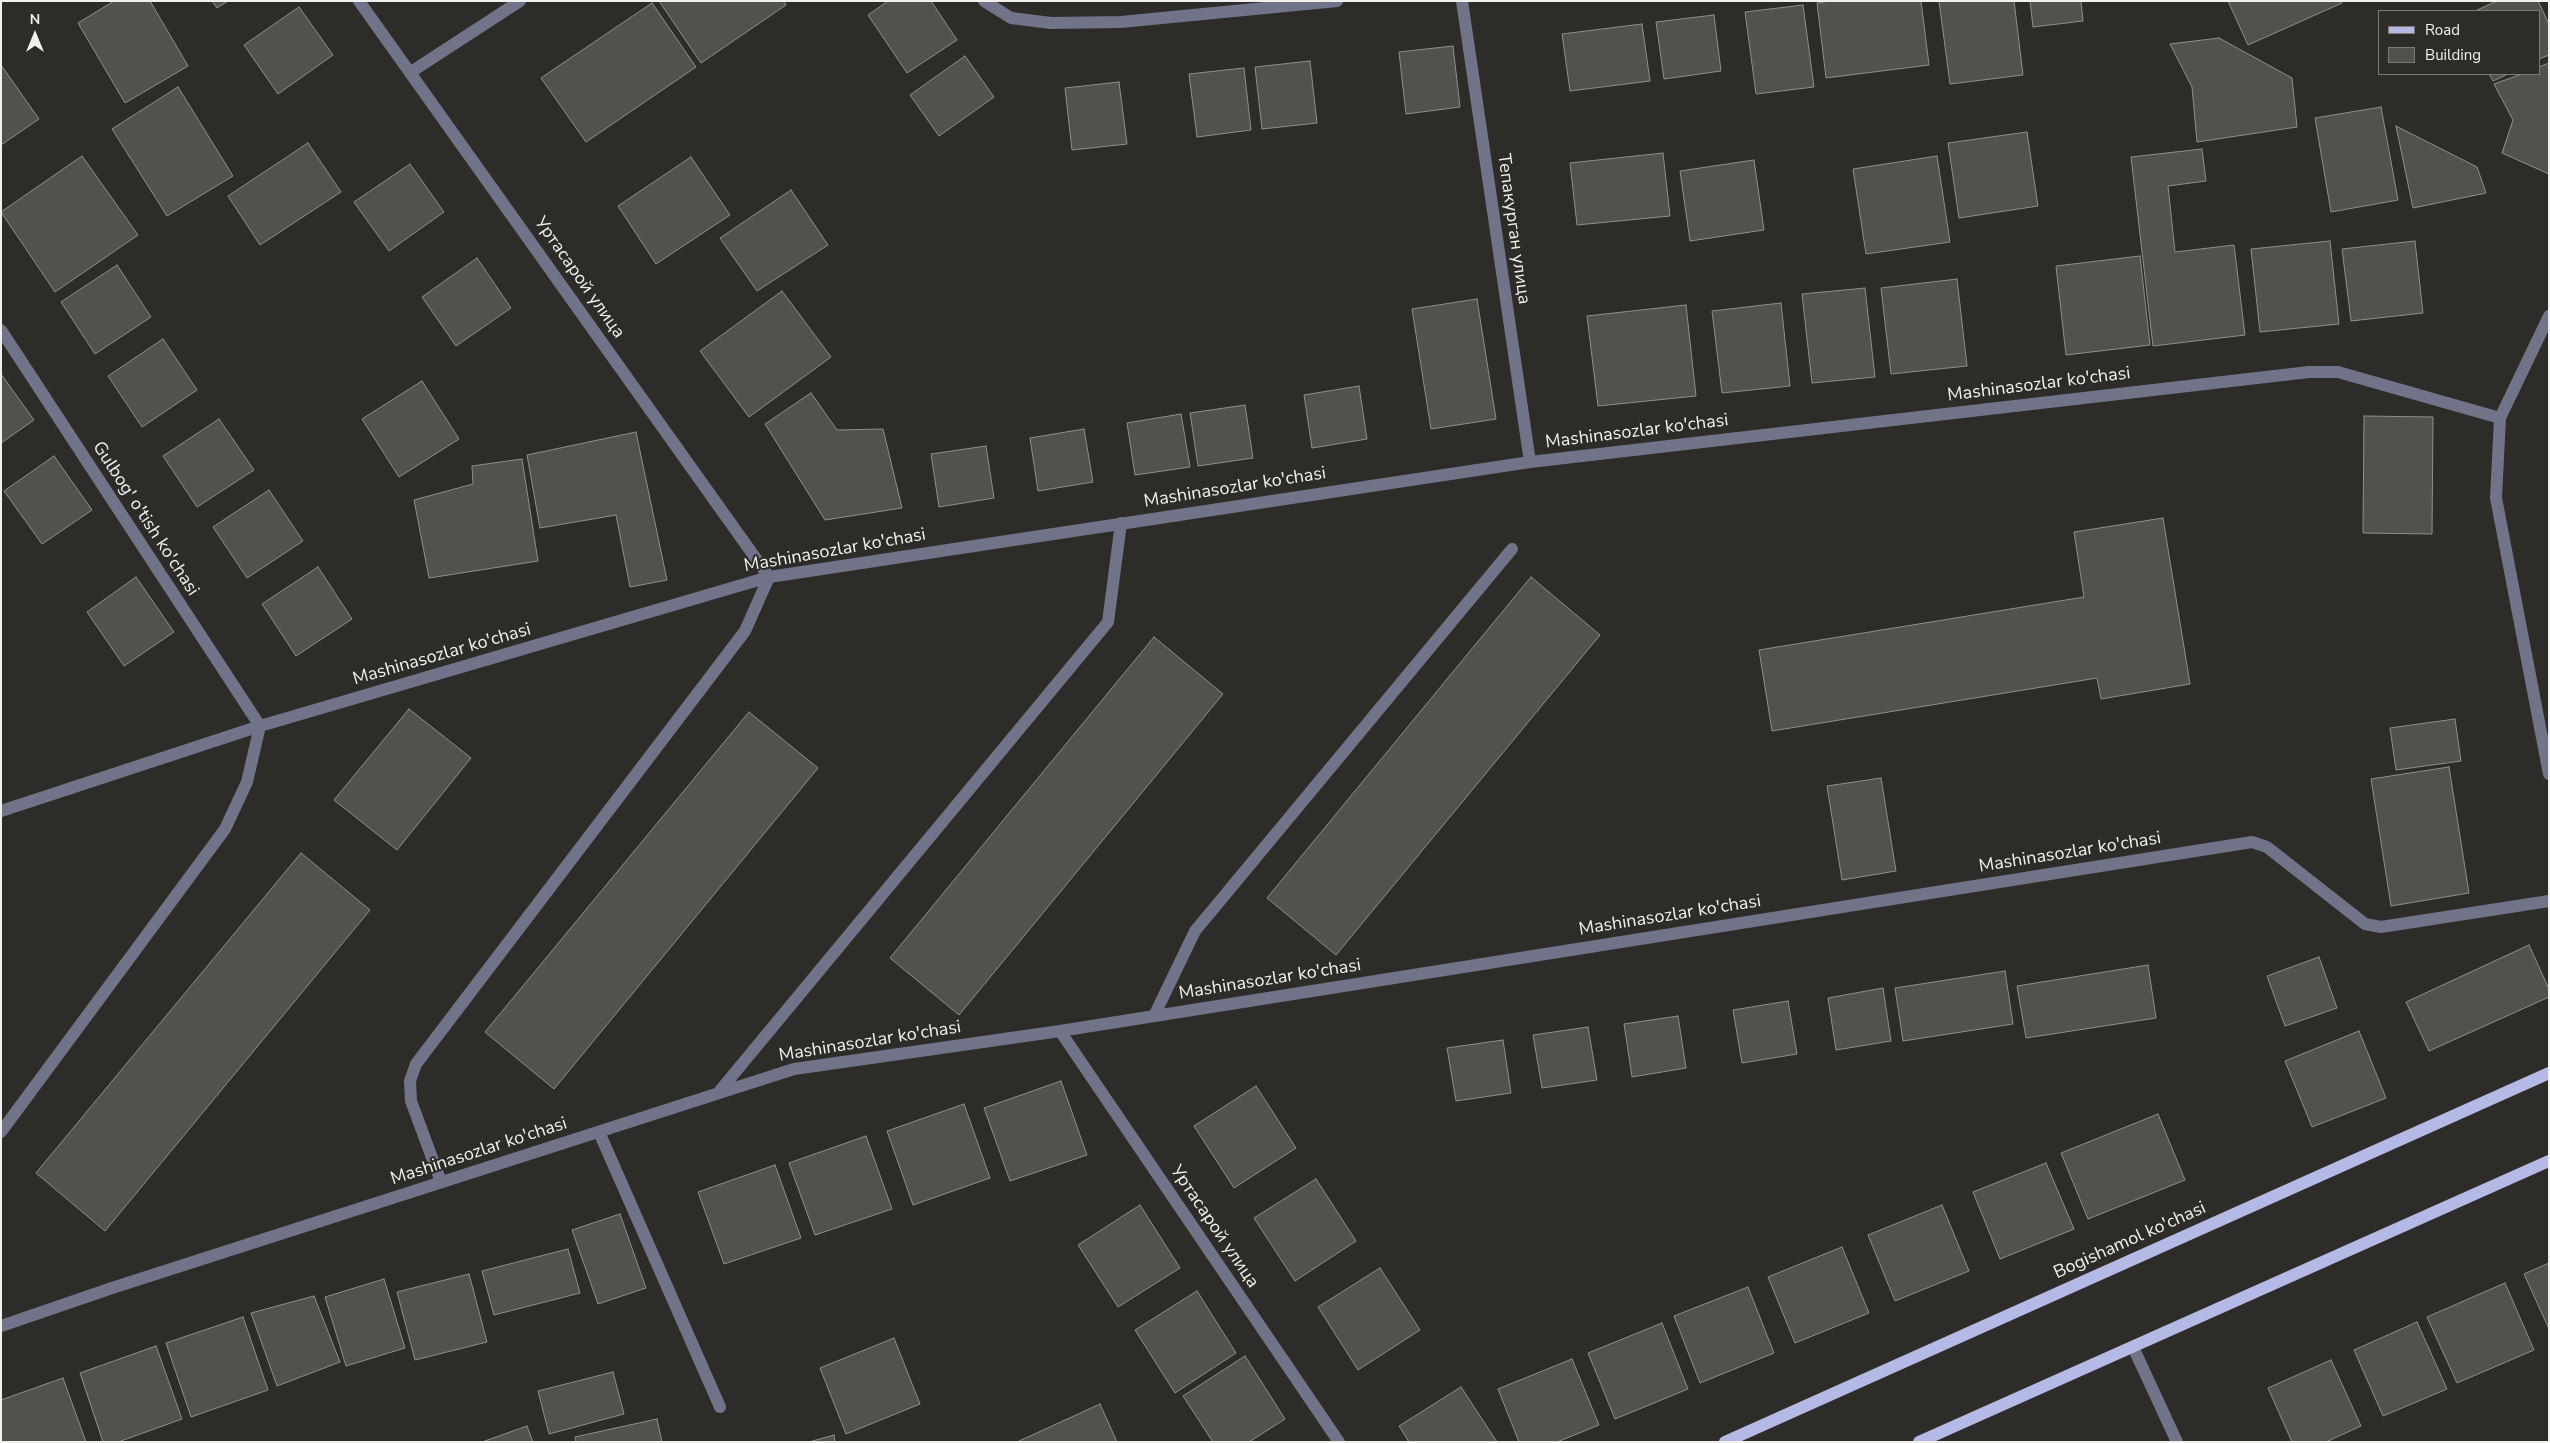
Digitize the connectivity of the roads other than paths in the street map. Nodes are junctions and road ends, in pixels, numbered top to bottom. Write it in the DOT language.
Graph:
graph roads {
  1 [pos="359,1"];
  2 [pos="520,1"];
  3 [pos="984,1"];
  4 [pos="1337,1"];
  5 [pos="1462,1"];
  6 [pos="411,72"];
  7 [pos="2549,316"];
  8 [pos="1,330"];
  9 [pos="2500,418"];
  10 [pos="1530,462"];
  11 [pos="1121,523"];
  12 [pos="1512,549"];
  13 [pos="769,577"];
  14 [pos="260,726"];
  15 [pos="2549,774"];
  16 [pos="1,811"];
  17 [pos="2549,901"];
  18 [pos="1154,1016"];
  19 [pos="1060,1031"];
  20 [pos="2549,1073"];
  21 [pos="718,1094"];
  22 [pos="1,1132"];
  23 [pos="599,1132"];
  24 [pos="2549,1161"];
  25 [pos="441,1182"];
  26 [pos="3,1323"];
  27 [pos="2133,1347"];
  28 [pos="720,1407"];
  29 [pos="1339,1442"];
  30 [pos="1725,1442"];
  31 [pos="1918,1442"];
  32 [pos="2177,1442"];
  1 -- 6 [label="street, Уртасарой улица"];
  2 -- 6 [label="street"];
  3 -- 4 [label="street"];
  5 -- 10 [label="street, Тепакурган улица"];
  6 -- 13 [label="street, Уртасарой улица"];
  7 -- 9 [label="street"];
  8 -- 14 [label="street, Gulbog' o'tish ko'chasi"];
  9 -- 10 [label="street, Mashinasozlar ko'chasi"];
  9 -- 15 [label="street"];
  10 -- 11 [label="street, Mashinasozlar ko'chasi"];
  11 -- 13 [label="street, Mashinasozlar ko'chasi"];
  11 -- 21 [label="street"];
  12 -- 18 [label="street"];
  13 -- 14 [label="street, Mashinasozlar ko'chasi"];
  13 -- 25 [label="street"];
  14 -- 16 [label="street, Mashinasozlar ko'chasi"];
  14 -- 22 [label="street"];
  17 -- 18 [label="street, Mashinasozlar ko'chasi"];
  18 -- 19 [label="street, Mashinasozlar ko'chasi"];
  19 -- 21 [label="street, Mashinasozlar ko'chasi"];
  19 -- 29 [label="street, Уртасарой улица"];
  20 -- 30 [label="main road, Bogishamol ko'chasi"];
  21 -- 23 [label="street, Mashinasozlar ko'chasi"];
  23 -- 25 [label="street, Mashinasozlar ko'chasi"];
  23 -- 28 [label="street"];
  24 -- 27 [label="main road"];
  25 -- 26 [label="street, Mashinasozlar ko'chasi"];
  27 -- 31 [label="main road"];
  27 -- 32 [label="street"];
}
